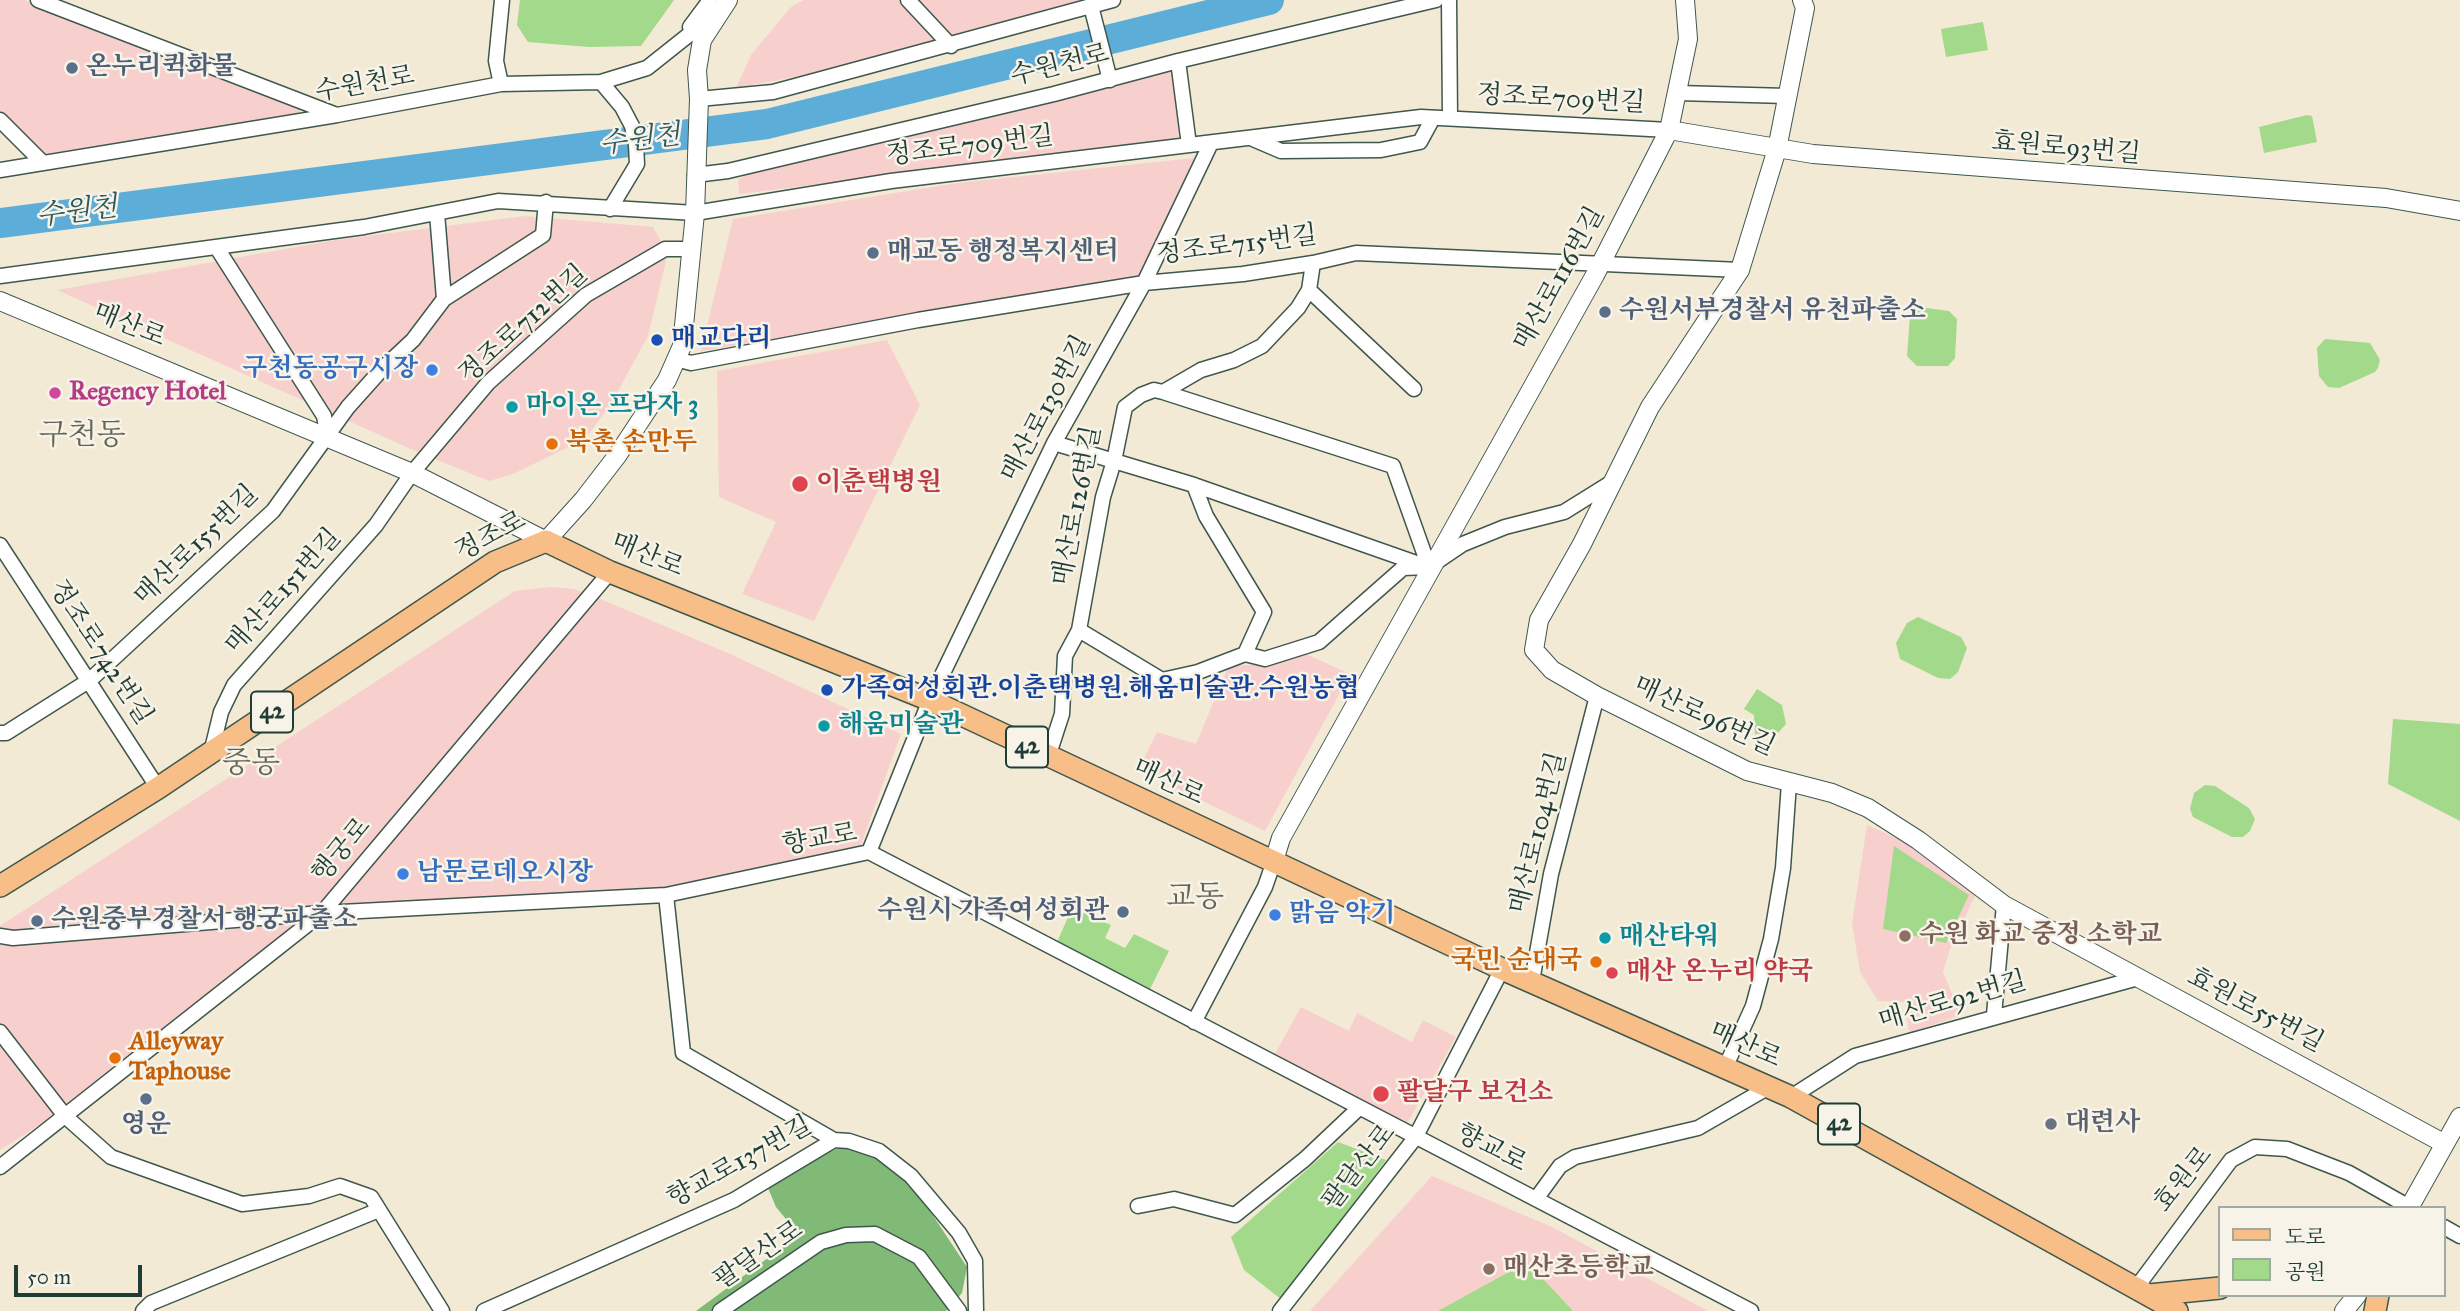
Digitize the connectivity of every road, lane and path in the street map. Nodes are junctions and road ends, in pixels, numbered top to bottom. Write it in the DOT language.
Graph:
graph roads {
  1 [pos="38,0"];
  2 [pos="502,0"];
  3 [pos="908,0"];
  4 [pos="1114,0"];
  5 [pos="1436,0"];
  6 [pos="1449,0"];
  7 [pos="1685,0"];
  8 [pos="1802,0"];
  9 [pos="719,4"];
  10 [pos="1091,6"];
  11 [pos="951,46"];
  12 [pos="1178,61"];
  13 [pos="1110,80"];
  14 [pos="601,82"];
  15 [pos="501,85"];
  16 [pos="1678,93"];
  17 [pos="1787,96"];
  18 [pos="698,104"];
  19 [pos="337,115"];
  20 [pos="1433,118"];
  21 [pos="1450,118"];
  22 [pos="0,120"];
  23 [pos="1670,130"];
  24 [pos="1251,139"];
  25 [pos="1211,143"];
  26 [pos="1189,145"];
  27 [pos="1777,149"];
  28 [pos="43,163"];
  29 [pos="0,170"];
  30 [pos="696,171"];
  31 [pos="546,202"];
  32 [pos="610,209"];
  33 [pos="2460,211"];
  34 [pos="437,213"];
  35 [pos="695,213"];
  36 [pos="217,248"];
  37 [pos="691,249"];
  38 [pos="1601,261"];
  39 [pos="1313,263"];
  40 [pos="1740,270"];
  41 [pos="0,276"];
  42 [pos="1144,282"];
  43 [pos="1309,290"];
  44 [pos="444,299"];
  45 [pos="0,301"];
  46 [pos="676,359"];
  47 [pos="1414,389"];
  48 [pos="1163,392"];
  49 [pos="328,438"];
  50 [pos="1054,443"];
  51 [pos="1114,461"];
  52 [pos="412,473"];
  53 [pos="1609,484"];
  54 [pos="1194,485"];
  55 [pos="545,541"];
  56 [pos="0,545"];
  57 [pos="1429,567"];
  58 [pos="610,572"];
  59 [pos="1079,630"];
  60 [pos="1245,654"];
  61 [pos="90,680"];
  62 [pos="1597,696"];
  63 [pos="930,699"];
  64 [pos="0,733"];
  65 [pos="211,753"];
  66 [pos="1048,757"];
  67 [pos="1789,783"];
  68 [pos="158,788"];
  69 [pos="55,852"];
  70 [pos="869,852"];
  71 [pos="1274,861"];
  72 [pos="0,869"];
  73 [pos="0,886"];
  74 [pos="666,895"];
  75 [pos="2004,905"];
  76 [pos="322,913"];
  77 [pos="0,936"];
  78 [pos="1502,969"];
  79 [pos="2138,978"];
  80 [pos="1532,981"];
  81 [pos="1994,1015"];
  82 [pos="1194,1022"];
  83 [pos="0,1031"];
  84 [pos="1726,1068"];
  85 [pos="1769,1087"];
  86 [pos="1791,1097"];
  87 [pos="1359,1108"];
  88 [pos="65,1116"];
  89 [pos="2460,1116"];
  90 [pos="1415,1138"];
  91 [pos="834,1140"];
  92 [pos="2445,1144"];
  93 [pos="0,1167"];
  94 [pos="1536,1199"];
  95 [pos="1138,1206"];
  96 [pos="2408,1206"];
  97 [pos="2411,1206"];
  98 [pos="379,1210"];
  99 [pos="2218,1288"];
  100 [pos="2355,1297"];
  101 [pos="2149,1298"];
  102 [pos="143,1311"];
  103 [pos="442,1311"];
  104 [pos="484,1311"];
  105 [pos="720,1311"];
  106 [pos="959,1311"];
  107 [pos="976,1311"];
  108 [pos="1280,1311"];
  109 [pos="1751,1311"];
  110 [pos="2177,1311"];
  111 [pos="2344,1311"];
  1 -- 19 [label="street"];
  2 -- 15 [label="street"];
  3 -- 11 [label="street"];
  4 -- 10 [label="street, 수원천로"];
  5 -- 12 [label="street, 수원천로"];
  6 -- 21 [label="street, 정조로709번길"];
  7 -- 16 [label="street, 매산로116번길"];
  8 -- 17 [label="street"];
  9 -- 14 [label="street, 수원천로"];
  9 -- 18 [label="street, 정조로"];
  10 -- 11 [label="street, 수원천로"];
  10 -- 13 [label="street"];
  11 -- 18 [label="street, 수원천로"];
  12 -- 13 [label="street, 수원천로"];
  12 -- 26 [label="street"];
  13 -- 30 [label="street, 수원천로"];
  14 -- 15 [label="street, 수원천로"];
  14 -- 32 [label="street"];
  15 -- 19 [label="street, 수원천로"];
  16 -- 17 [label="street"];
  16 -- 23 [label="street, 매산로116번길"];
  17 -- 27 [label="street"];
  18 -- 30 [label="street, 정조로"];
  19 -- 28 [label="street, 수원천로"];
  20 -- 21 [label="street, 정조로709번길"];
  20 -- 24 [label="street, 정조로709번길"];
  20 -- 24 [label="street, 정조로709번길"];
  21 -- 23 [label="street, 정조로709번길"];
  22 -- 28 [label="street"];
  23 -- 27 [label="street, 효원로93번길"];
  23 -- 38 [label="street, 매산로116번길"];
  24 -- 25 [label="street, 정조로709번길"];
  25 -- 26 [label="street, 정조로709번길"];
  25 -- 42 [label="street, 매산로130번길"];
  26 -- 35 [label="street, 정조로709번길"];
  27 -- 33 [label="street, 효원로93번길"];
  27 -- 40 [label="street"];
  28 -- 29 [label="street, 수원천로"];
  30 -- 35 [label="street, 정조로"];
  31 -- 32 [label="street"];
  31 -- 34 [label="street"];
  31 -- 44 [label="street"];
  32 -- 35 [label="street"];
  34 -- 36 [label="street"];
  34 -- 44 [label="street"];
  35 -- 37 [label="street, 정조로"];
  36 -- 41 [label="street"];
  36 -- 49 [label="street"];
  37 -- 46 [label="street, 정조로"];
  37 -- 52 [label="street, 정조로712번길"];
  38 -- 39 [label="street, 정조로715번길"];
  38 -- 40 [label="street, 정조로715번길"];
  38 -- 57 [label="street, 매산로116번길"];
  39 -- 42 [label="street, 정조로715번길"];
  39 -- 43 [label="street"];
  40 -- 53 [label="street"];
  42 -- 46 [label="street, 정조로715번길"];
  42 -- 50 [label="street, 매산로130번길"];
  43 -- 47 [label="street"];
  43 -- 48 [label="street, 매산로126번길"];
  44 -- 49 [label="street, 매산로155번길"];
  45 -- 49 [label="street, 매산로"];
  46 -- 55 [label="street, 정조로"];
  48 -- 51 [label="street, 매산로126번길"];
  48 -- 57 [label="street"];
  49 -- 52 [label="street, 매산로"];
  49 -- 61 [label="street, 매산로155번길"];
  50 -- 51 [label="street"];
  50 -- 63 [label="street, 매산로130번길"];
  51 -- 54 [label="street"];
  51 -- 59 [label="street, 매산로126번길"];
  52 -- 55 [label="street, 매산로"];
  52 -- 65 [label="street, 매산로151번길"];
  53 -- 57 [label="street, 매산로116번길"];
  53 -- 62 [label="street, 매산로96번길"];
  54 -- 57 [label="street"];
  54 -- 60 [label="street"];
  55 -- 58 [label="main road, 매산로 / 42"];
  55 -- 65 [label="main road, 정조로 / 42"];
  56 -- 61 [label="street, 정조로742번길"];
  57 -- 60 [label="street, 매산로116번길"];
  57 -- 71 [label="street, 매산로116번길"];
  58 -- 63 [label="main road, 매산로 / 42"];
  58 -- 76 [label="street, 행궁로"];
  59 -- 60 [label="street"];
  59 -- 66 [label="street, 매산로126번길"];
  61 -- 64 [label="street, 매산로155번길"];
  61 -- 68 [label="street, 정조로742번길"];
  62 -- 67 [label="street, 매산로96번길"];
  62 -- 80 [label="street, 매산로104번길"];
  63 -- 66 [label="main road, 매산로 / 42"];
  63 -- 70 [label="street, 매산로130번길"];
  65 -- 68 [label="main road, 정조로 / 42"];
  66 -- 71 [label="main road, 매산로 / 42"];
  67 -- 75 [label="street, 매산로96번길"];
  67 -- 84 [label="street, 매산로96번길"];
  68 -- 69 [label="main road, 정조로 / 42"];
  69 -- 72 [label="main road"];
  69 -- 73 [label="main road, 정조로 / 42"];
  70 -- 74 [label="street, 향교로"];
  70 -- 82 [label="street, 향교로"];
  71 -- 78 [label="main road, 매산로 / 42"];
  71 -- 82 [label="street"];
  74 -- 76 [label="street, 향교로"];
  74 -- 91 [label="street, 향교로137번길"];
  75 -- 79 [label="street, 효원로55번길"];
  75 -- 81 [label="street"];
  76 -- 77 [label="street, 향교로"];
  76 -- 88 [label="street, 행궁로"];
  78 -- 80 [label="main road, 매산로 / 42"];
  78 -- 90 [label="street, 팔달산로"];
  79 -- 81 [label="street, 매산로92번길"];
  79 -- 92 [label="street, 효원로55번길"];
  80 -- 84 [label="main road, 매산로 / 42"];
  81 -- 86 [label="street, 매산로92번길"];
  82 -- 87 [label="street, 향교로"];
  83 -- 88 [label="street"];
  84 -- 85 [label="main road, 매산로 / 42"];
  85 -- 86 [label="main road, 매산로 / 42"];
  85 -- 94 [label="street"];
  86 -- 101 [label="main road, 매산로 / 42"];
  87 -- 90 [label="street, 향교로"];
  87 -- 95 [label="street"];
  88 -- 93 [label="street, 행궁로"];
  88 -- 98 [label="street"];
  89 -- 92 [label="street, 효원로"];
  90 -- 94 [label="street, 향교로"];
  90 -- 108 [label="street, 팔달산로"];
  91 -- 104 [label="street, 향교로137번길"];
  91 -- 107 [label="street"];
  92 -- 97 [label="street, 효원로"];
  94 -- 109 [label="street, 향교로"];
  96 -- 101 [label="street, 효원로"];
  98 -- 102 [label="street"];
  98 -- 103 [label="street"];
  99 -- 101 [label="main road"];
  100 -- 111 [label="street"];
  101 -- 110 [label="main road, 매산로 / 42"];
  105 -- 106 [label="street, 팔달산로"];
}
